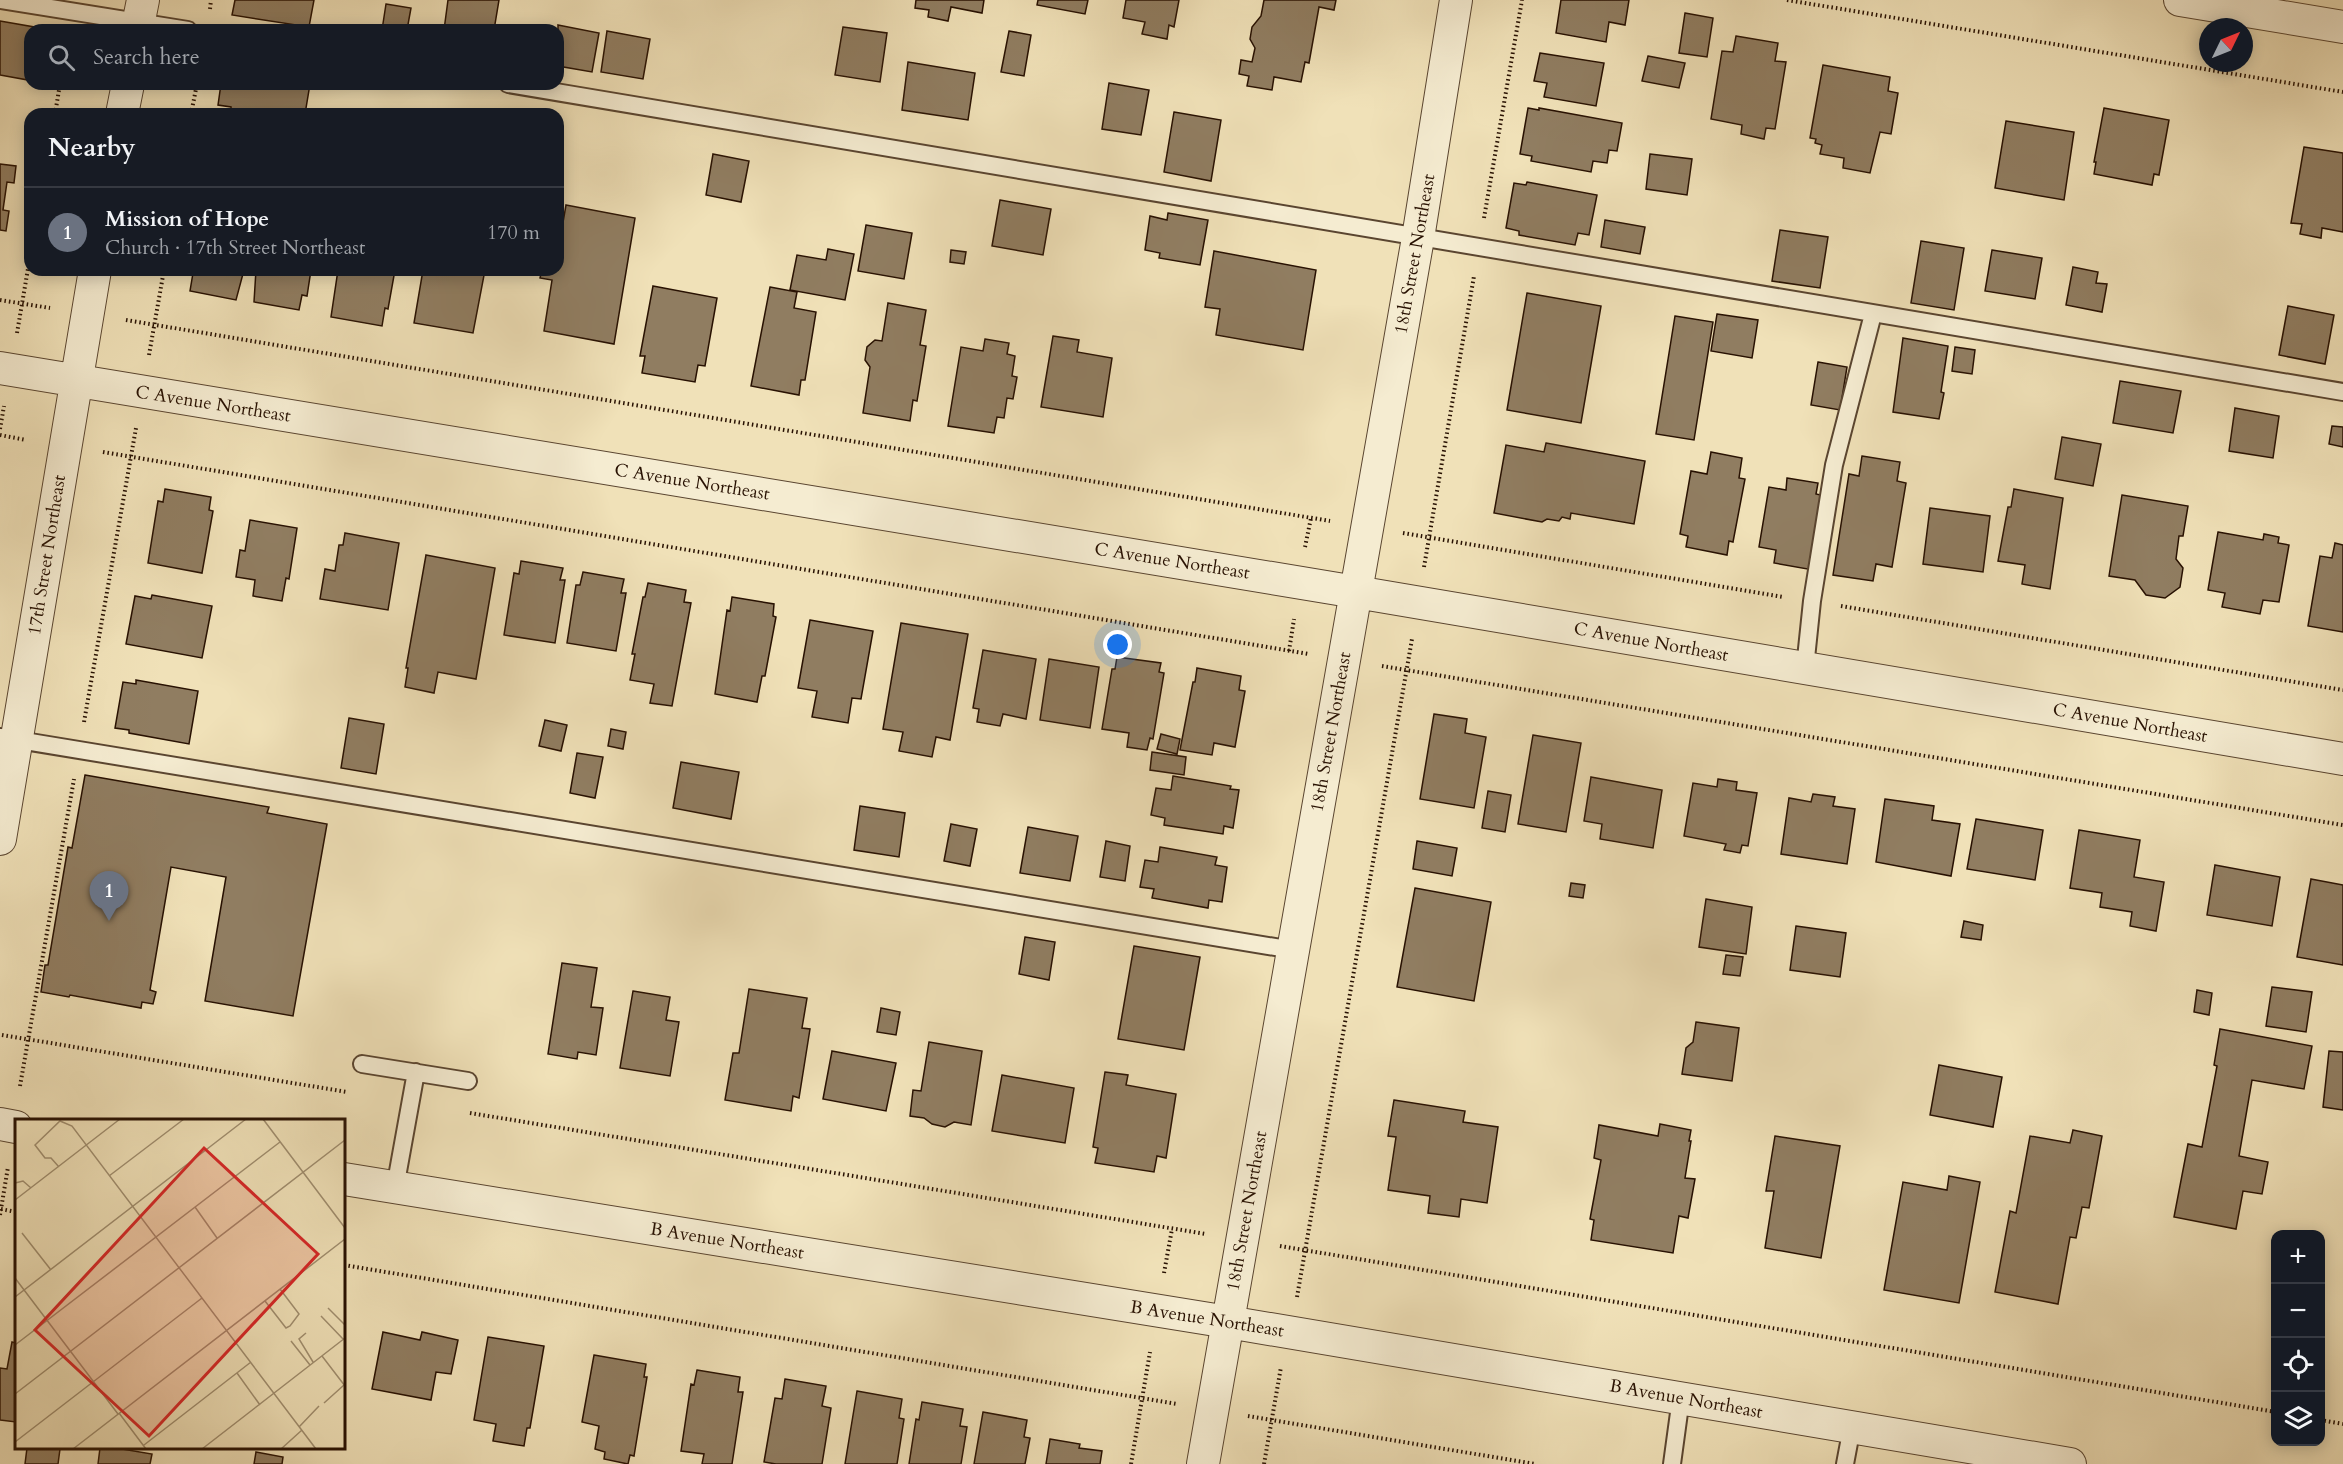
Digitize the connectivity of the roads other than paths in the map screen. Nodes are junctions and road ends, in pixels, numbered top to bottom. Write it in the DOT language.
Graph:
graph roads {
  1 [pos="1,0"];
  2 [pos="1456,0"];
  3 [pos="2180,0"];
  4 [pos="139,17"];
  5 [pos="165,24"];
  6 [pos="2343,27"];
  7 [pos="127,90"];
  8 [pos="543,90"];
  9 [pos="123,108"];
  10 [pos="1418,238"];
  11 [pos="94,276"];
  12 [pos="1873,314"];
  13 [pos="0,368"];
  14 [pos="75,381"];
  15 [pos="2343,392"];
  16 [pos="1356,592"];
  17 [pos="1805,668"];
  18 [pos="8,739"];
  19 [pos="2343,759"];
  20 [pos="0,839"];
  21 [pos="1293,950"];
  22 [pos="362,1064"];
  23 [pos="416,1072"];
  24 [pos="468,1081"];
  25 [pos="0,1124"];
  26 [pos="15,1126"];
  27 [pos="345,1179"];
  28 [pos="395,1188"];
  29 [pos="1228,1322"];
  30 [pos="1681,1398"];
  31 [pos="1852,1427"];
  32 [pos="1203,1464"];
  33 [pos="1672,1464"];
  34 [pos="1845,1464"];
  35 [pos="2070,1464"];
  1 -- 4 [label="lane"];
  2 -- 10 [label="street, 18th Street Northeast"];
  3 -- 6 [label="street"];
  4 -- 5 [label="lane"];
  7 -- 9 [label="street"];
  8 -- 10 [label="lane"];
  10 -- 12 [label="lane"];
  10 -- 16 [label="street, 18th Street Northeast"];
  11 -- 14 [label="street, 17th Street Northeast"];
  12 -- 15 [label="lane"];
  12 -- 17 [label="lane"];
  13 -- 14 [label="street, C Avenue Northeast"];
  14 -- 16 [label="street, C Avenue Northeast"];
  14 -- 18 [label="street, 17th Street Northeast"];
  16 -- 17 [label="street, C Avenue Northeast"];
  16 -- 21 [label="street, 18th Street Northeast"];
  17 -- 19 [label="street, C Avenue Northeast"];
  18 -- 20 [label="street, 17th Street Northeast"];
  18 -- 21 [label="lane"];
  21 -- 29 [label="street, 18th Street Northeast"];
  22 -- 23 [label="lane"];
  23 -- 24 [label="lane"];
  23 -- 28 [label="lane"];
  25 -- 26 [label="street"];
  27 -- 28 [label="street, B Avenue Northeast"];
  28 -- 29 [label="street, B Avenue Northeast"];
  29 -- 30 [label="street, B Avenue Northeast"];
  29 -- 32 [label="street, 18th Street Northeast"];
  30 -- 31 [label="street, B Avenue Northeast"];
  30 -- 33 [label="lane"];
  31 -- 34 [label="lane"];
  31 -- 35 [label="street, B Avenue Northeast"];
}
